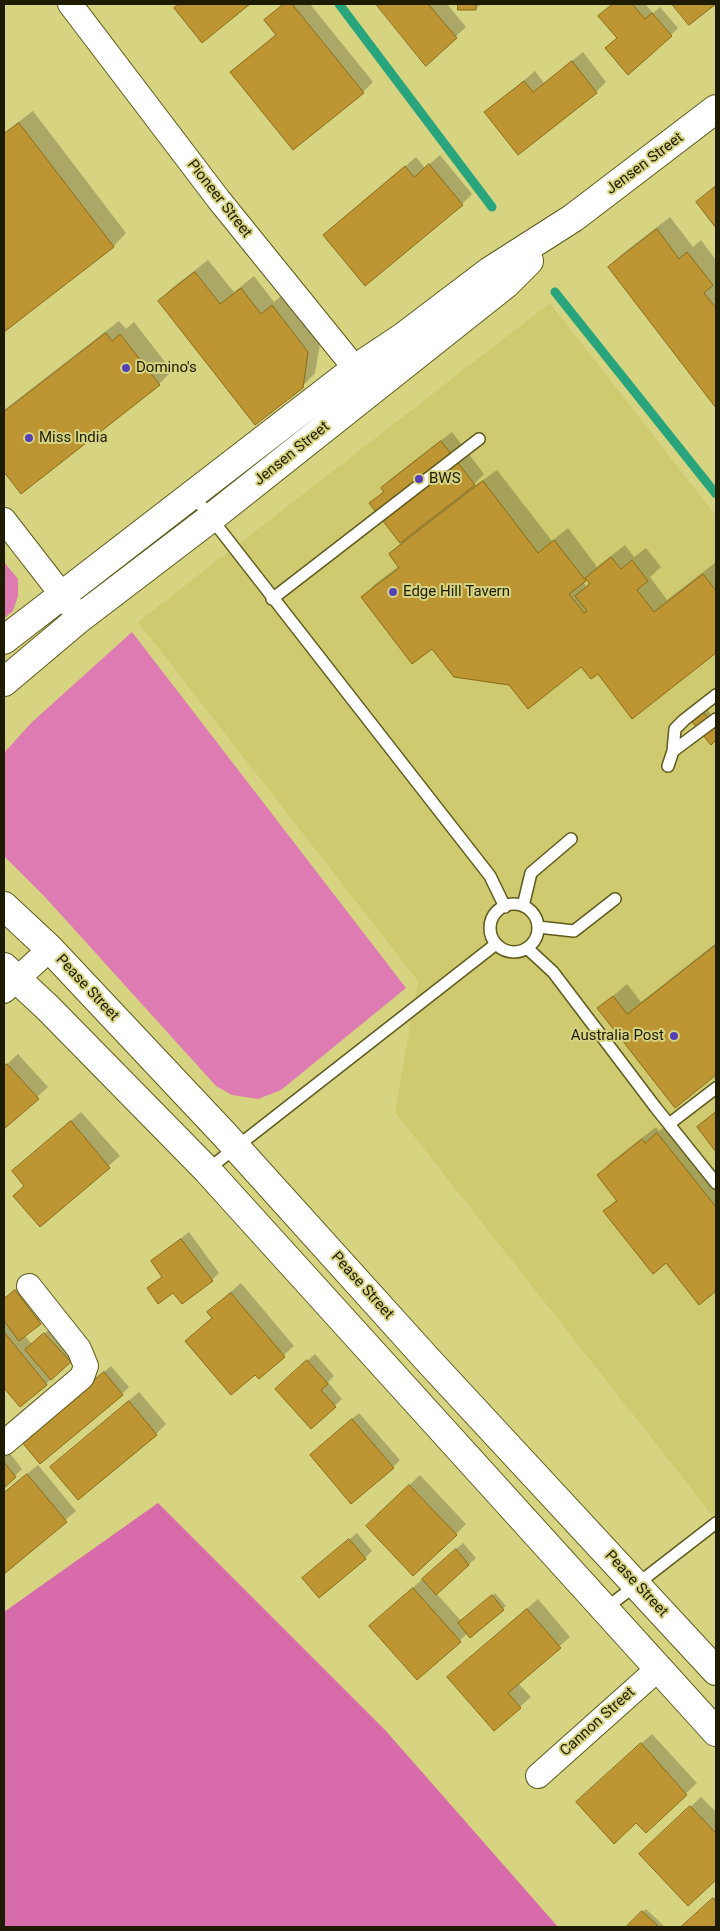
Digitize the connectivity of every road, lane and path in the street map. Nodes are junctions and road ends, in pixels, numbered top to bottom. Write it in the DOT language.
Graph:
graph roads {
  1 [pos="70,4"];
  2 [pos="716,109"];
  3 [pos="573,218"];
  4 [pos="355,369"];
  5 [pos="373,390"];
  6 [pos="479,439"];
  7 [pos="193,495"];
  8 [pos="211,518"];
  9 [pos="4,520"];
  10 [pos="63,594"];
  11 [pos="272,599"];
  12 [pos="80,618"];
  13 [pos="4,640"];
  14 [pos="4,682"];
  15 [pos="716,695"];
  16 [pos="716,718"];
  17 [pos="674,752"];
  18 [pos="668,766"];
  19 [pos="571,839"];
  20 [pos="614,899"];
  21 [pos="4,906"];
  22 [pos="505,906"];
  23 [pos="523,906"];
  24 [pos="538,927"];
  25 [pos="496,944"];
  26 [pos="50,948"];
  27 [pos="527,948"];
  28 [pos="8,979"];
  29 [pos="716,1088"];
  30 [pos="668,1124"];
  31 [pos="236,1147"];
  32 [pos="207,1170"];
  33 [pos="716,1183"];
  34 [pos="30,1286"];
  35 [pos="4,1443"];
  36 [pos="716,1523"];
  37 [pos="637,1585"];
  38 [pos="604,1610"];
  39 [pos="659,1668"];
  40 [pos="716,1671"];
  41 [pos="716,1732"];
  42 [pos="538,1776"];
  1 -- 4 [label="street, Pioneer Street"];
  2 -- 3 [label="street, Jensen Street"];
  3 -- 4 [label="street, Jensen Street"];
  3 -- 5 [label="street, Jensen Street"];
  4 -- 5 [label="street, Pioneer Street"];
  4 -- 7 [label="street, Jensen Street"];
  5 -- 8 [label="street, Jensen Street"];
  6 -- 11 [label="lane"];
  7 -- 8 [label="lane"];
  7 -- 10 [label="street, Jensen Street"];
  8 -- 11 [label="lane"];
  8 -- 12 [label="street, Jensen Street"];
  9 -- 10 [label="street"];
  10 -- 12 [label="street"];
  10 -- 13 [label="street, Jensen Street"];
  11 -- 22 [label="lane"];
  12 -- 14 [label="street, Jensen Street"];
  15 -- 17 [label="lane"];
  16 -- 17 [label="lane"];
  17 -- 18 [label="lane"];
  19 -- 23 [label="lane"];
  20 -- 24 [label="lane"];
  21 -- 26 [label="street, Pease Street"];
  22 -- 23 [label="lane"];
  22 -- 25 [label="lane"];
  23 -- 24 [label="lane"];
  24 -- 27 [label="lane"];
  25 -- 27 [label="lane"];
  25 -- 31 [label="lane"];
  26 -- 28 [label="street"];
  26 -- 31 [label="street, Pease Street"];
  27 -- 30 [label="lane"];
  28 -- 32 [label="street"];
  29 -- 30 [label="lane"];
  30 -- 33 [label="lane"];
  31 -- 32 [label="lane"];
  31 -- 37 [label="street, Pease Street"];
  32 -- 38 [label="street"];
  34 -- 35 [label="street"];
  36 -- 37 [label="lane"];
  37 -- 38 [label="lane"];
  37 -- 40 [label="street, Pease Street"];
  38 -- 39 [label="street"];
  39 -- 41 [label="street"];
  39 -- 42 [label="street, Cannon Street"];
}
